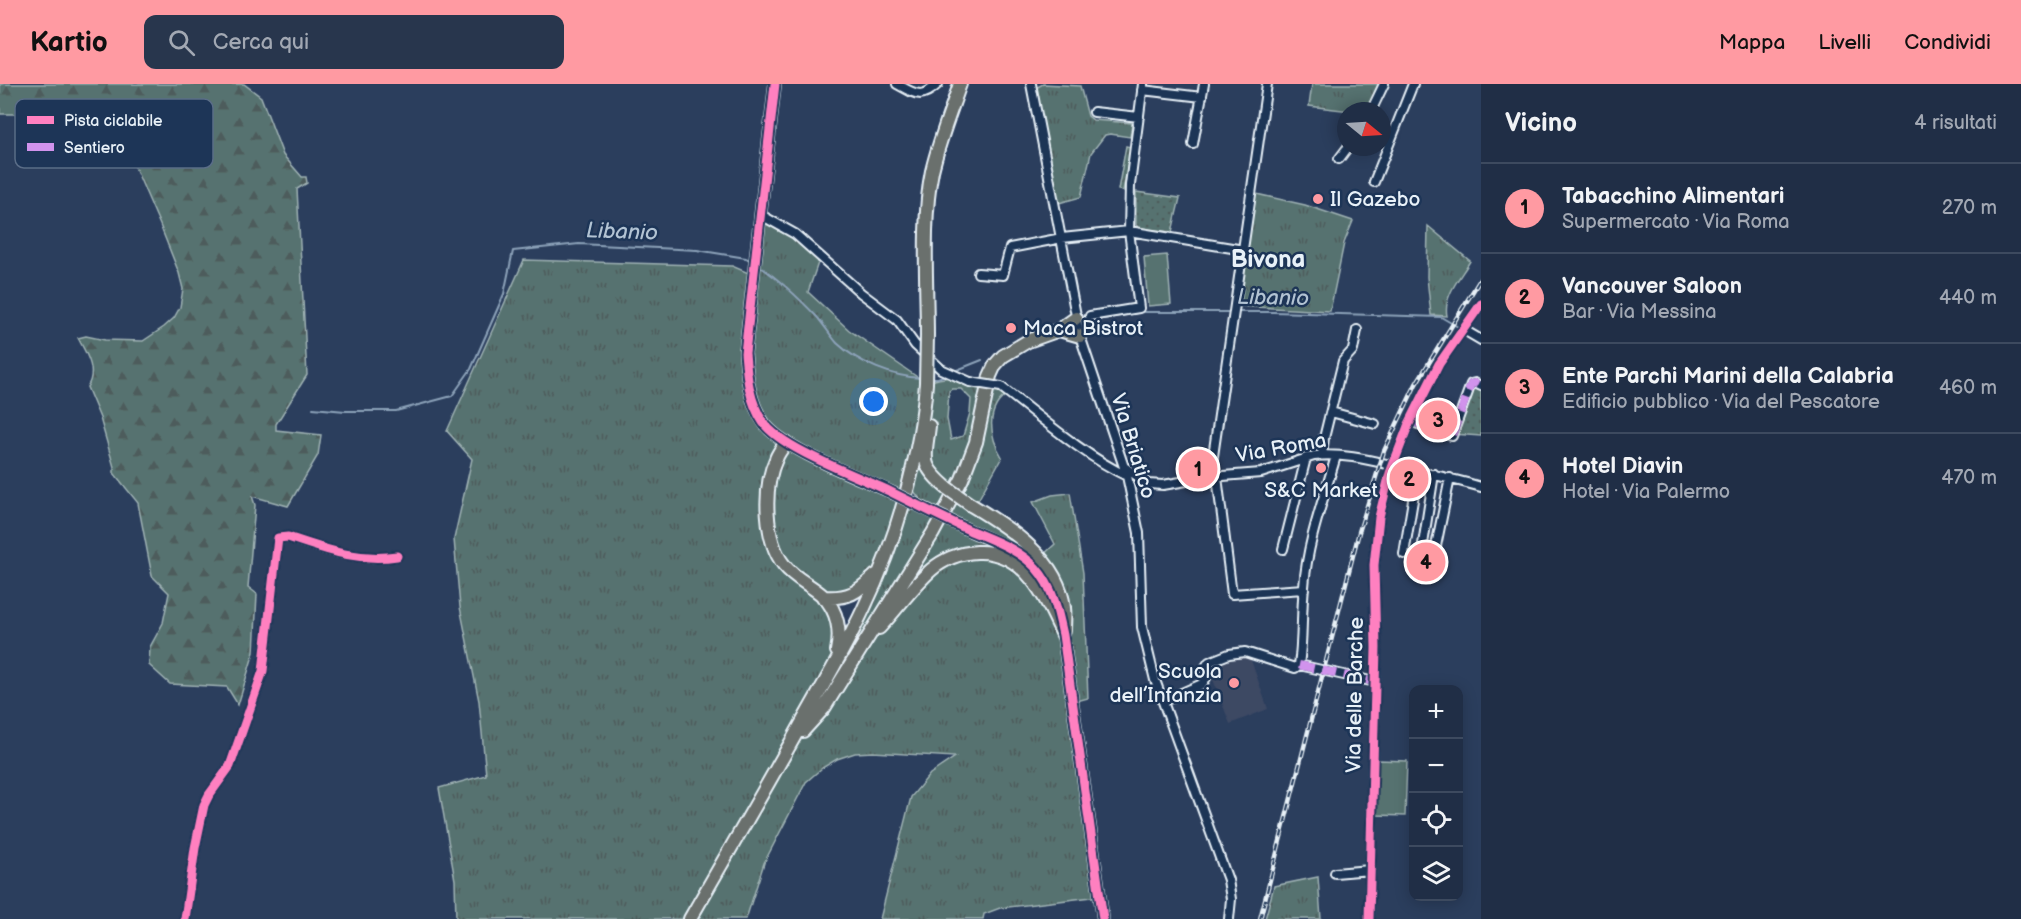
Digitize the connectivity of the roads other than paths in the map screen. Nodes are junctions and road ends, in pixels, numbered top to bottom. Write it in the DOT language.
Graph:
graph roads {
  1 [pos="775,84"];
  2 [pos="897,84"];
  3 [pos="938,84"];
  4 [pos="960,84"];
  5 [pos="1031,84"];
  6 [pos="1204,84"];
  7 [pos="1267,84"];
  8 [pos="1384,84"];
  9 [pos="1413,84"];
  10 [pos="1143,87"];
  11 [pos="1202,98"];
  12 [pos="1375,102"];
  13 [pos="1094,112"];
  14 [pos="1139,117"];
  15 [pos="1193,144"];
  16 [pos="1341,156"];
  17 [pos="1339,159"];
  18 [pos="1374,182"];
  19 [pos="761,215"];
  20 [pos="1129,231"];
  21 [pos="1062,238"];
  22 [pos="1244,250"];
  23 [pos="978,273"];
  24 [pos="1481,304"];
  25 [pos="1090,316"];
  26 [pos="1076,318"];
  27 [pos="1059,330"];
  28 [pos="1357,330"];
  29 [pos="1464,330"];
  30 [pos="1080,336"];
  31 [pos="1481,340"];
  32 [pos="1481,386"];
  33 [pos="924,410"];
  34 [pos="1331,412"];
  35 [pos="1410,421"];
  36 [pos="1374,424"];
  37 [pos="786,443"];
  38 [pos="1322,455"];
  39 [pos="1336,456"];
  40 [pos="1306,458"];
  41 [pos="1392,470"];
  42 [pos="1418,470"];
  43 [pos="1126,471"];
  44 [pos="1434,474"];
  45 [pos="1214,477"];
  46 [pos="1450,478"];
  47 [pos="1481,487"];
  48 [pos="1283,549"];
  49 [pos="1435,551"];
  50 [pos="1404,554"];
  51 [pos="397,556"];
  52 [pos="1421,557"];
  53 [pos="879,572"];
  54 [pos="1304,589"];
  55 [pos="823,597"];
  56 [pos="1064,635"];
  57 [pos="858,652"];
  58 [pos="835,665"];
  59 [pos="1299,665"];
  60 [pos="1375,682"];
  61 [pos="1164,701"];
  62 [pos="788,748"];
  63 [pos="1370,870"];
  64 [pos="1335,873"];
  65 [pos="185,919"];
  66 [pos="690,919"];
  67 [pos="1103,919"];
  68 [pos="1229,919"];
  69 [pos="1369,919"];
  1 -- 19 [label="street"];
  2 -- 3 [label="street"];
  4 -- 33 [label="main road, bridge"];
  5 -- 21 [label="street, Via Briatico"];
  6 -- 11 [label="street"];
  7 -- 22 [label="street"];
  8 -- 12 [label="street"];
  9 -- 18 [label="street"];
  10 -- 11 [label="street"];
  10 -- 14 [label="street"];
  11 -- 15 [label="street"];
  13 -- 14 [label="street"];
  14 -- 20 [label="street"];
  16 -- 17 [label="street"];
  19 -- 37 [label="street"];
  19 -- 43 [label="street, Via Roma, bridge"];
  20 -- 21 [label="street"];
  20 -- 22 [label="street"];
  20 -- 25 [label="street"];
  21 -- 23 [label="street"];
  21 -- 26 [label="street, Via Briatico"];
  22 -- 45 [label="street"];
  24 -- 29 [label="street, Via delle Barche"];
  26 -- 27 [label="main road"];
  26 -- 30 [label="street, Via Briatico"];
  27 -- 30 [label="main road"];
  27 -- 57 [label="main road"];
  28 -- 34 [label="street"];
  29 -- 31 [label="street"];
  29 -- 35 [label="street, Via delle Barche"];
  30 -- 43 [label="street, Via Briatico"];
  32 -- 35 [label="street"];
  33 -- 53 [label="main road"];
  33 -- 56 [label="main road, bridge"];
  34 -- 36 [label="street"];
  34 -- 38 [label="street"];
  35 -- 41 [label="street, Via delle Barche"];
  37 -- 55 [label="main road"];
  37 -- 56 [label="street, bridge"];
  38 -- 39 [label="street, Via Roma"];
  38 -- 40 [label="street, Via Roma"];
  39 -- 41 [label="street, Via Roma"];
  39 -- 54 [label="street"];
  40 -- 45 [label="street, Via Roma"];
  40 -- 48 [label="street"];
  41 -- 42 [label="street, Via Roma"];
  41 -- 60 [label="street, Via delle Barche"];
  42 -- 44 [label="street, Via Roma"];
  42 -- 50 [label="street"];
  43 -- 45 [label="street, Via Roma"];
  43 -- 61 [label="street, Via Briatico"];
  44 -- 46 [label="street, Via Roma"];
  44 -- 52 [label="street"];
  45 -- 54 [label="street"];
  46 -- 47 [label="street, Via Roma"];
  46 -- 49 [label="street"];
  51 -- 65 [label="street"];
  53 -- 55 [label="main road"];
  53 -- 58 [label="main road"];
  54 -- 59 [label="street"];
  55 -- 58 [label="main road"];
  56 -- 57 [label="main road"];
  56 -- 67 [label="street"];
  57 -- 62 [label="main road"];
  58 -- 62 [label="main road"];
  59 -- 60 [label="street"];
  59 -- 61 [label="street"];
  60 -- 63 [label="street, Via delle Barche"];
  61 -- 68 [label="street, Via Briatico"];
  62 -- 66 [label="main road"];
  63 -- 64 [label="street"];
  63 -- 69 [label="street, Via delle Barche"];
}
